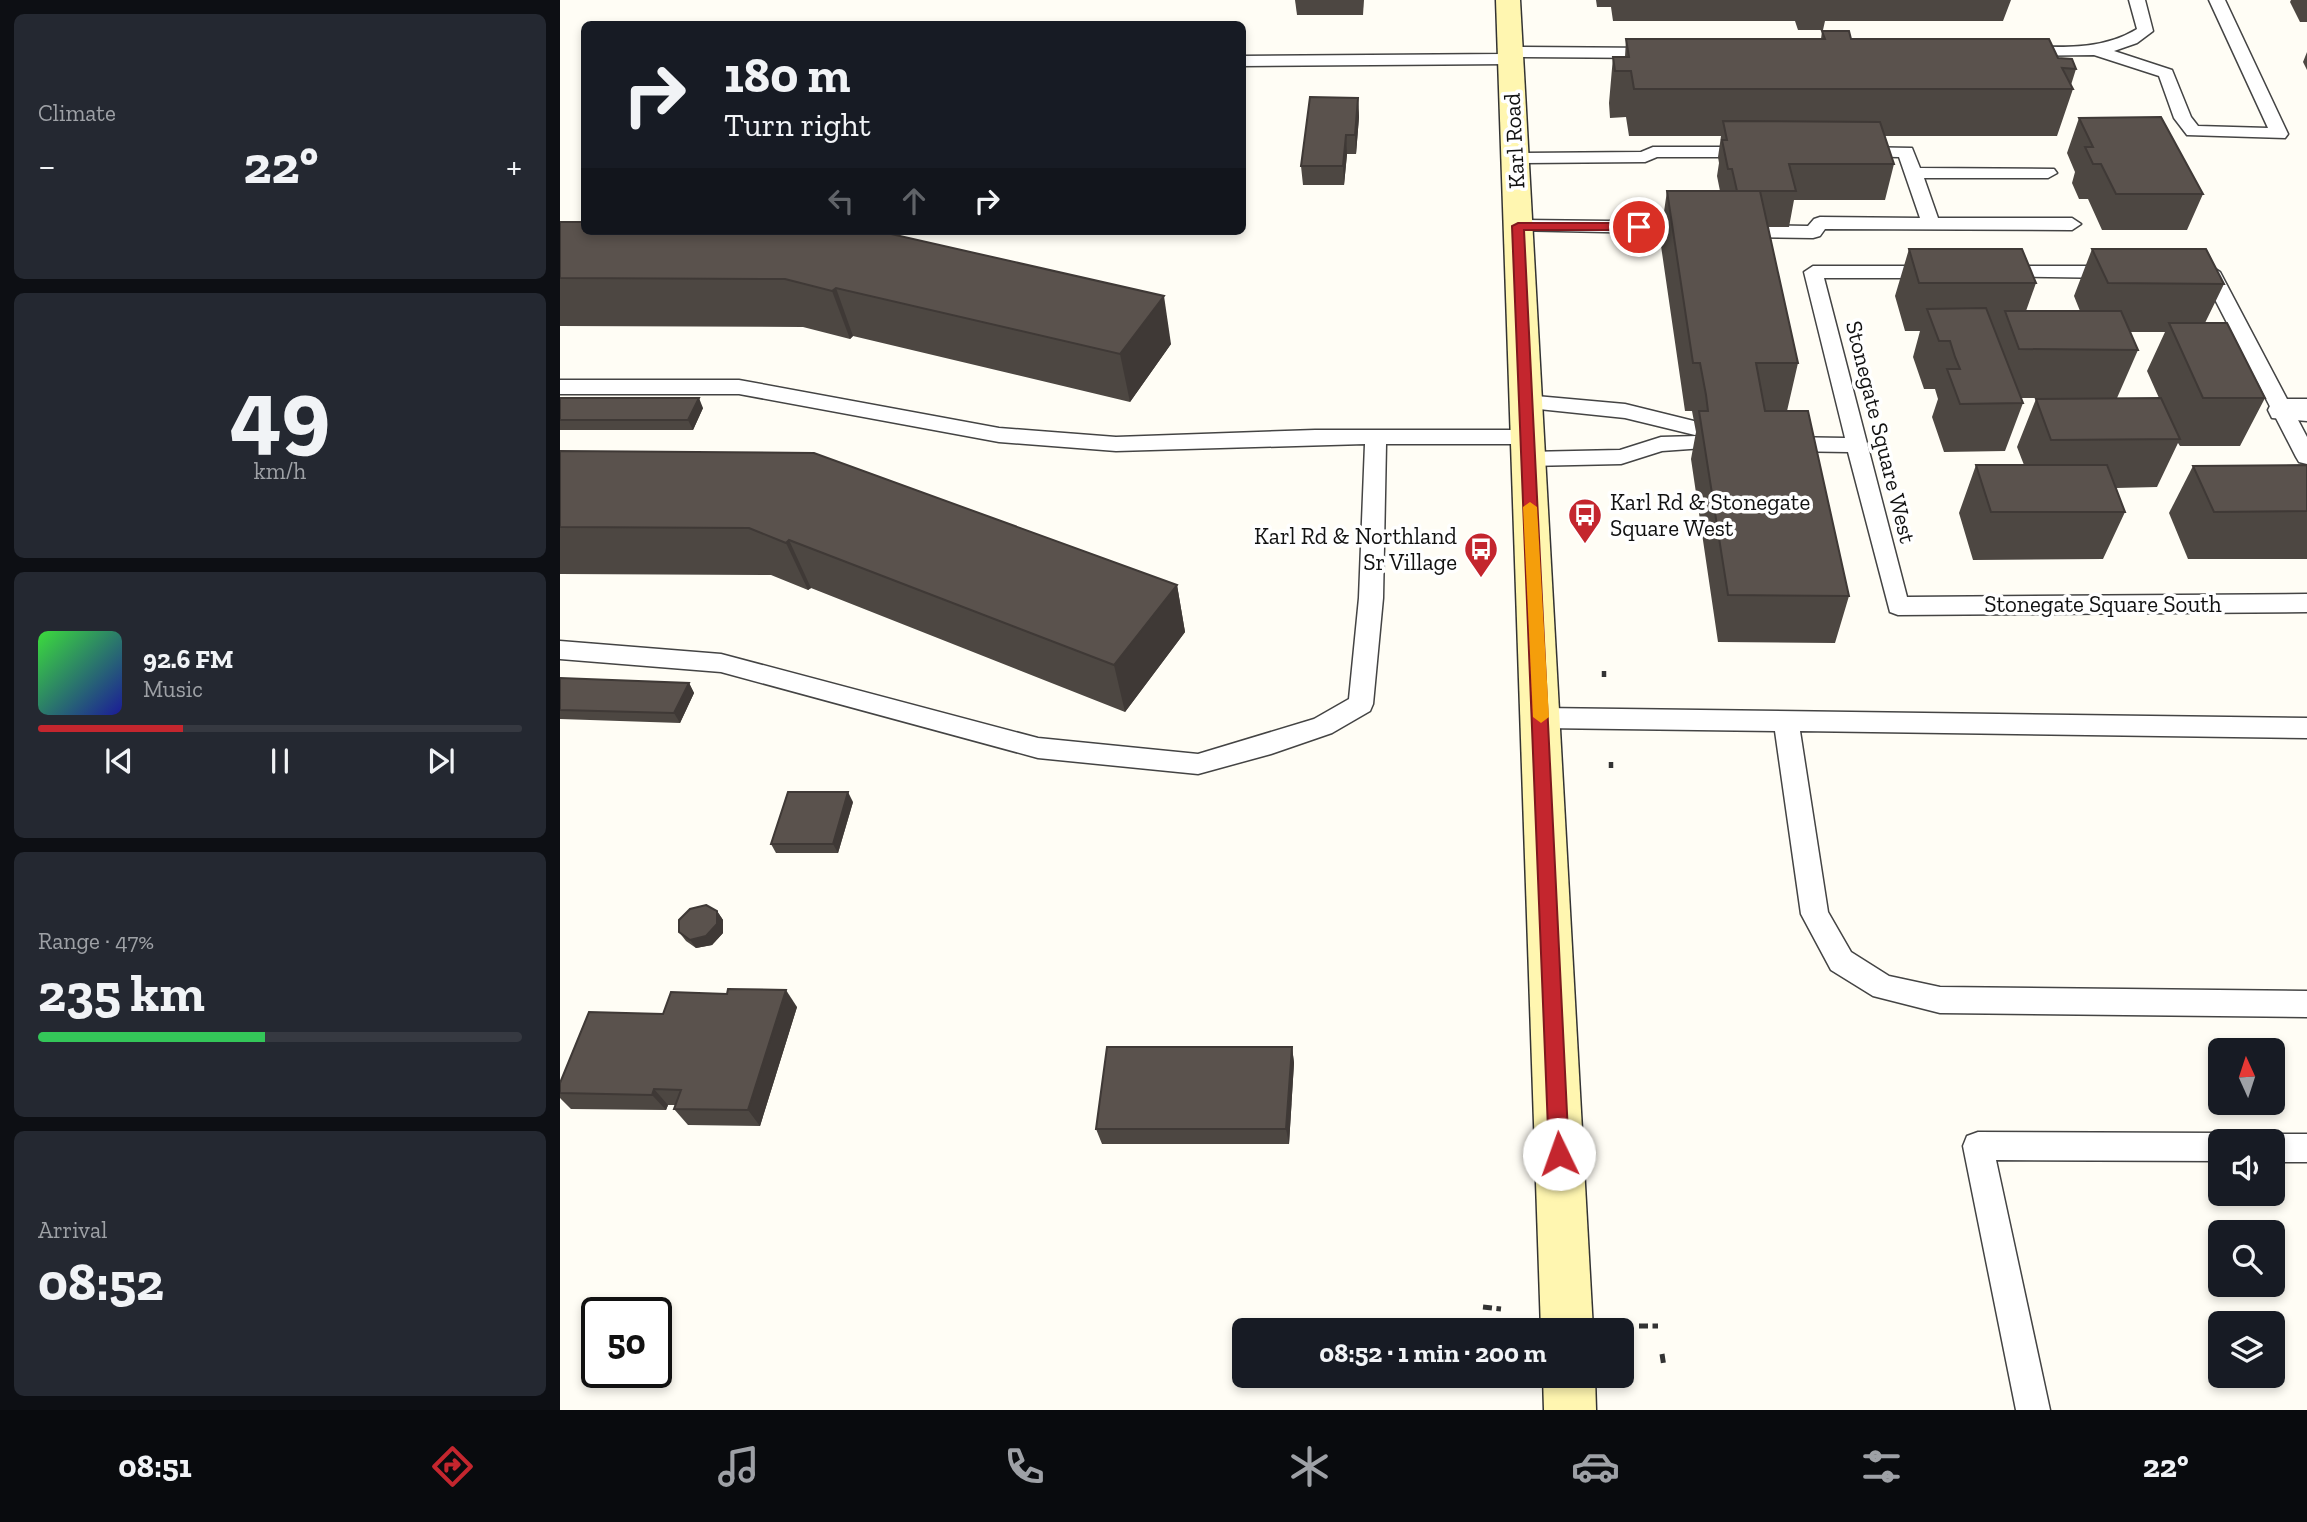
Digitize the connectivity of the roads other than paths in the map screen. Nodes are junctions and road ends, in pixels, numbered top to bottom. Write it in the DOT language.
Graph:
graph roads {
  1 [pos="1508,0"];
  2 [pos="2137,0"];
  3 [pos="2217,0"];
  4 [pos="2003,51"];
  5 [pos="2099,51"];
  6 [pos="1678,53"];
  7 [pos="1510,55"];
  8 [pos="1246,61"];
  9 [pos="1773,152"];
  10 [pos="1840,152"];
  11 [pos="1515,158"];
  12 [pos="1913,173"];
  13 [pos="2048,173"];
  14 [pos="1931,224"];
  15 [pos="2072,224"];
  16 [pos="1518,226"];
  17 [pos="1950,272"];
  18 [pos="1978,272"];
  19 [pos="2129,272"];
  20 [pos="2184,272"];
  21 [pos="560,387"];
  22 [pos="2296,410"];
  23 [pos="1527,433"];
  24 [pos="1770,436"];
  25 [pos="1854,437"];
  26 [pos="1377,438"];
  27 [pos="2307,457"];
  28 [pos="2307,603"];
  29 [pos="1898,606"];
  30 [pos="560,650"];
  31 [pos="1542,718"];
  32 [pos="1786,722"];
  33 [pos="2307,728"];
  34 [pos="2307,1004"];
  35 [pos="2208,1147"];
  36 [pos="2285,1148"];
  37 [pos="2307,1148"];
  38 [pos="1567,1318"];
  39 [pos="1569,1388"];
  40 [pos="1570,1410"];
  41 [pos="2033,1410"];
  1 -- 7 [label="main road, Karl Road"];
  2 -- 5 [label="lane"];
  3 -- 5 [label="lane"];
  4 -- 5 [label="lane"];
  6 -- 7 [label="lane"];
  7 -- 8 [label="lane"];
  7 -- 11 [label="main road, Karl Road"];
  9 -- 11 [label="lane"];
  10 -- 12 [label="lane"];
  11 -- 16 [label="main road, Karl Road"];
  12 -- 13 [label="lane"];
  12 -- 14 [label="lane"];
  14 -- 15 [label="lane"];
  14 -- 16 [label="lane"];
  16 -- 23 [label="main road, Karl Road"];
  17 -- 25 [label="lane, Stonegate Square West"];
  18 -- 19 [label="lane"];
  20 -- 22 [label="lane"];
  21 -- 26 [label="lane"];
  22 -- 27 [label="lane"];
  23 -- 23 [label="lane"];
  23 -- 26 [label="lane"];
  23 -- 31 [label="main road, Karl Road"];
  24 -- 25 [label="lane"];
  25 -- 29 [label="lane, Stonegate Square West"];
  26 -- 30 [label="lane"];
  28 -- 29 [label="lane, Stonegate Square South"];
  31 -- 32 [label="lane"];
  31 -- 38 [label="main road, Karl Road"];
  32 -- 33 [label="lane"];
  32 -- 34 [label="lane"];
  35 -- 41 [label="lane"];
  36 -- 37 [label="lane"];
  39 -- 40 [label="main road"];
}
